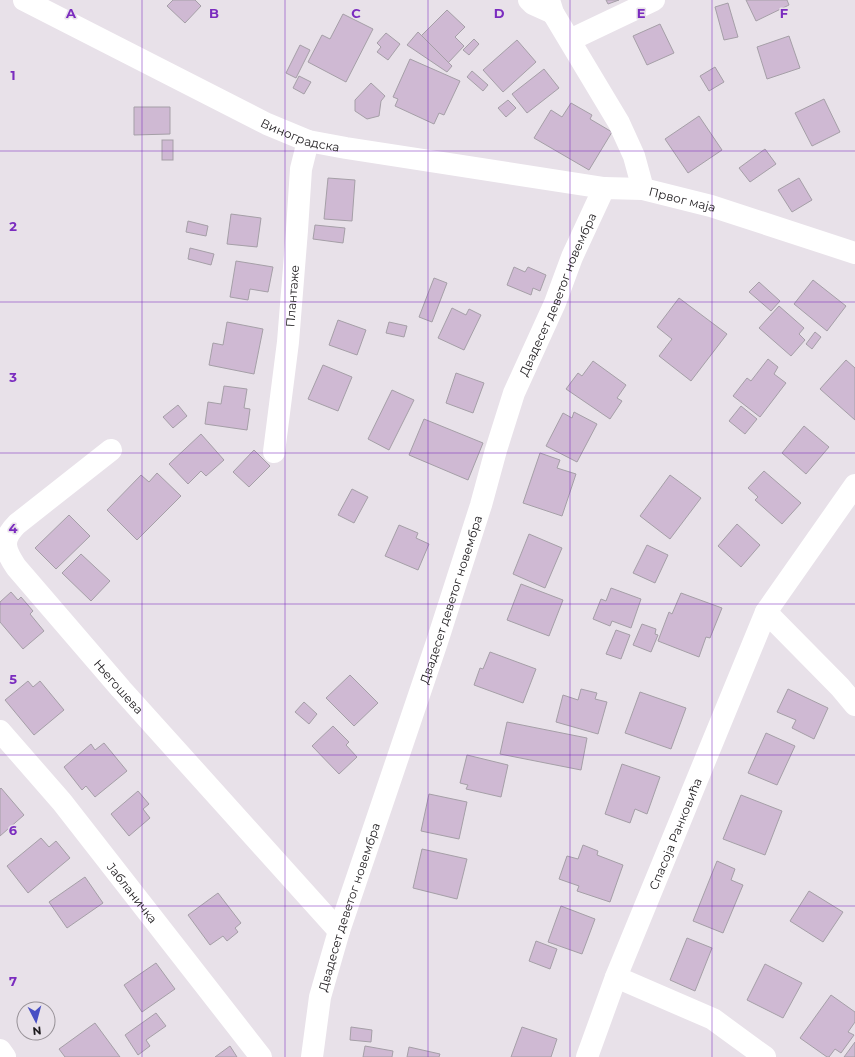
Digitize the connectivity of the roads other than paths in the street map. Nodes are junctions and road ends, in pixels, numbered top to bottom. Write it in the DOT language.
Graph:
graph roads {
  1 [pos="24,0"];
  2 [pos="529,0"];
  3 [pos="654,0"];
  4 [pos="551,7"];
  5 [pos="570,40"];
  6 [pos="308,141"];
  7 [pos="604,188"];
  8 [pos="643,189"];
  9 [pos="855,253"];
  10 [pos="112,450"];
  11 [pos="274,452"];
  12 [pos="855,485"];
  13 [pos="766,612"];
  14 [pos="855,705"];
  15 [pos="0,731"];
  16 [pos="339,930"];
  17 [pos="616,977"];
  18 [pos="0,1050"];
  19 [pos="6,1057"];
  20 [pos="261,1057"];
  21 [pos="312,1057"];
  22 [pos="587,1057"];
  23 [pos="765,1057"];
  1 -- 6 [label="street, Виноградска"];
  2 -- 4 [label="street"];
  3 -- 5 [label="street"];
  4 -- 5 [label="street, Првог маја"];
  5 -- 8 [label="street, Првог маја"];
  6 -- 7 [label="street, Виноградска"];
  6 -- 11 [label="street, Плантаже"];
  7 -- 8 [label="street"];
  7 -- 16 [label="street, Двадесет деветог новембра"];
  8 -- 9 [label="street, Првог маја"];
  10 -- 16 [label="street, Његошева"];
  12 -- 13 [label="street, Спасоја Ранковића"];
  13 -- 14 [label="street"];
  13 -- 17 [label="street, Спасоја Ранковића"];
  15 -- 20 [label="street, Јабланичка"];
  16 -- 21 [label="street, Двадесет деветог новембра"];
  17 -- 22 [label="street, Спасоја Ранковића"];
  17 -- 23 [label="street"];
  18 -- 19 [label="street"];
}
